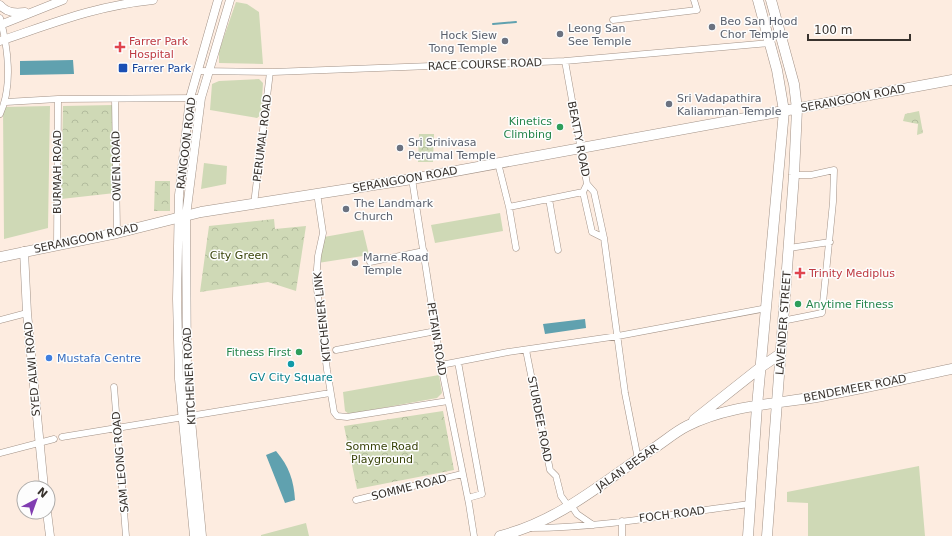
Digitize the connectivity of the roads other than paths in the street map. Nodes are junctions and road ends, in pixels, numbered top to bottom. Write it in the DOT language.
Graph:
graph roads {
  1 [pos="63,0"];
  2 [pos="153,0"];
  3 [pos="218,0"];
  4 [pos="230,0"];
  5 [pos="694,0"];
  6 [pos="758,0"];
  7 [pos="771,0"];
  8 [pos="122,2"];
  9 [pos="0,5"];
  10 [pos="32,11"];
  11 [pos="613,20"];
  12 [pos="1,23"];
  13 [pos="2,41"];
  14 [pos="770,43"];
  15 [pos="565,61"];
  16 [pos="198,71"];
  17 [pos="207,72"];
  18 [pos="270,72"];
  19 [pos="952,80"];
  20 [pos="190,98"];
  21 [pos="201,98"];
  22 [pos="58,99"];
  23 [pos="115,99"];
  24 [pos="6,102"];
  25 [pos="797,109"];
  26 [pos="784,111"];
  27 [pos="0,114"];
  28 [pos="580,148"];
  29 [pos="498,163"];
  30 [pos="794,175"];
  31 [pos="412,179"];
  32 [pos="587,184"];
  33 [pos="583,192"];
  34 [pos="317,193"];
  35 [pos="549,199"];
  36 [pos="254,204"];
  37 [pos="509,207"];
  38 [pos="182,217"];
  39 [pos="117,233"];
  40 [pos="604,238"];
  41 [pos="830,242"];
  42 [pos="57,244"];
  43 [pos="516,248"];
  44 [pos="788,248"];
  45 [pos="558,250"];
  46 [pos="24,251"];
  47 [pos="424,251"];
  48 [pos="0,257"];
  49 [pos="370,262"];
  50 [pos="767,308"];
  51 [pos="27,312"];
  52 [pos="0,320"];
  53 [pos="782,321"];
  54 [pos="436,331"];
  55 [pos="618,336"];
  56 [pos="336,350"];
  57 [pos="526,350"];
  58 [pos="780,354"];
  59 [pos="458,362"];
  60 [pos="441,365"];
  61 [pos="761,367"];
  62 [pos="952,369"];
  63 [pos="114,387"];
  64 [pos="330,393"];
  65 [pos="448,401"];
  66 [pos="778,402"];
  67 [pos="757,406"];
  68 [pos="186,417"];
  69 [pos="687,426"];
  70 [pos="117,428"];
  71 [pos="62,437"];
  72 [pos="54,439"];
  73 [pos="38,442"];
  74 [pos="0,453"];
  75 [pos="638,458"];
  76 [pos="462,474"];
  77 [pos="43,480"];
  78 [pos="468,498"];
  79 [pos="356,500"];
  80 [pos="750,504"];
  81 [pos="570,506"];
  82 [pos="48,520"];
  83 [pos="622,521"];
  84 [pos="594,525"];
  85 [pos="527,528"];
  86 [pos="50,536"];
  87 [pos="126,536"];
  88 [pos="194,536"];
  89 [pos="202,536"];
  90 [pos="474,536"];
  91 [pos="500,536"];
  92 [pos="622,536"];
  93 [pos="748,536"];
  94 [pos="767,536"];
  1 -- 10 [label="street"];
  2 -- 8 [label="street"];
  3 -- 16 [label="street, RANGOON ROAD"];
  4 -- 17 [label="street, RANGOON ROAD"];
  5 -- 11 [label="street"];
  6 -- 14 [label="main road, LAVENDER STREET"];
  7 -- 25 [label="main road, LAVENDER STREET"];
  8 -- 13 [label="street"];
  9 -- 10 [label="street"];
  10 -- 12 [label="street"];
  12 -- 13 [label="street"];
  13 -- 24 [label="street"];
  14 -- 15 [label="street, RACE COURSE ROAD"];
  14 -- 26 [label="main road, LAVENDER STREET"];
  15 -- 18 [label="street, RACE COURSE ROAD"];
  15 -- 28 [label="street, BEATTY ROAD"];
  16 -- 17 [label="street, RACE COURSE ROAD"];
  16 -- 20 [label="street, RANGOON ROAD"];
  17 -- 18 [label="street, RACE COURSE ROAD"];
  17 -- 21 [label="street, RANGOON ROAD"];
  18 -- 36 [label="street, PERUMAL ROAD"];
  19 -- 25 [label="main road, SERANGOON ROAD"];
  20 -- 21 [label="street"];
  20 -- 23 [label="street"];
  20 -- 38 [label="street, RANGOON ROAD"];
  21 -- 38 [label="street, RANGOON ROAD"];
  22 -- 23 [label="street"];
  22 -- 24 [label="street"];
  22 -- 42 [label="street, BURMAH ROAD"];
  23 -- 39 [label="street, OWEN ROAD"];
  24 -- 27 [label="street"];
  25 -- 26 [label="main road, SERANGOON ROAD"];
  25 -- 30 [label="main road, LAVENDER STREET"];
  26 -- 28 [label="main road, SERANGOON ROAD"];
  26 -- 50 [label="main road, LAVENDER STREET"];
  28 -- 29 [label="main road, SERANGOON ROAD"];
  28 -- 32 [label="street, BEATTY ROAD"];
  29 -- 31 [label="main road, SERANGOON ROAD"];
  29 -- 37 [label="street"];
  30 -- 41 [label="street"];
  30 -- 44 [label="main road, LAVENDER STREET"];
  31 -- 34 [label="main road, SERANGOON ROAD"];
  31 -- 47 [label="street, PETAIN ROAD"];
  32 -- 33 [label="street"];
  32 -- 40 [label="street, BEATTY ROAD"];
  33 -- 35 [label="street"];
  33 -- 40 [label="street, BEATTY ROAD"];
  34 -- 36 [label="main road, SERANGOON ROAD"];
  34 -- 64 [label="street, KITCHENER LINK"];
  35 -- 37 [label="street"];
  35 -- 45 [label="street"];
  36 -- 38 [label="main road, SERANGOON ROAD"];
  37 -- 43 [label="street"];
  38 -- 39 [label="main road, SERANGOON ROAD"];
  38 -- 68 [label="street, KITCHENER ROAD"];
  39 -- 42 [label="main road, SERANGOON ROAD"];
  40 -- 55 [label="street, BEATTY ROAD"];
  41 -- 44 [label="street"];
  41 -- 53 [label="street"];
  42 -- 46 [label="main road, SERANGOON ROAD"];
  44 -- 53 [label="main road, LAVENDER STREET"];
  46 -- 48 [label="main road, SERANGOON ROAD"];
  46 -- 51 [label="street, SYED ALWI ROAD"];
  47 -- 49 [label="street"];
  47 -- 54 [label="street, PETAIN ROAD"];
  50 -- 55 [label="street"];
  50 -- 61 [label="main road, LAVENDER STREET"];
  51 -- 52 [label="street"];
  51 -- 73 [label="street, SYED ALWI ROAD"];
  53 -- 58 [label="main road, LAVENDER STREET"];
  54 -- 56 [label="street"];
  54 -- 60 [label="street, PETAIN ROAD"];
  55 -- 57 [label="street"];
  55 -- 75 [label="street, BEATTY ROAD"];
  57 -- 59 [label="street"];
  57 -- 81 [label="street, STURDEE ROAD"];
  58 -- 61 [label="main road"];
  58 -- 66 [label="main road, LAVENDER STREET"];
  59 -- 60 [label="street"];
  59 -- 78 [label="street, PETAIN ROAD"];
  60 -- 65 [label="street, PETAIN ROAD"];
  61 -- 67 [label="main road, LAVENDER STREET"];
  61 -- 69 [label="main road"];
  62 -- 66 [label="main road, BENDEMEER ROAD"];
  63 -- 70 [label="street, SAM LEONG ROAD"];
  64 -- 65 [label="street, KITCHENER LINK"];
  64 -- 68 [label="street"];
  65 -- 76 [label="street, PETAIN ROAD"];
  66 -- 67 [label="main road, BENDEMEER ROAD"];
  66 -- 94 [label="main road, LAVENDER STREET"];
  67 -- 69 [label="main road, JALAN BESAR"];
  67 -- 80 [label="main road, LAVENDER STREET"];
  68 -- 70 [label="street"];
  68 -- 88 [label="street, KITCHENER ROAD"];
  68 -- 89 [label="street, KITCHENER ROAD"];
  69 -- 75 [label="main road, JALAN BESAR"];
  70 -- 71 [label="street"];
  70 -- 87 [label="street, SAM LEONG ROAD"];
  72 -- 73 [label="street"];
  73 -- 74 [label="street"];
  73 -- 77 [label="street, SYED ALWI ROAD"];
  75 -- 81 [label="main road, JALAN BESAR"];
  76 -- 78 [label="street, PETAIN ROAD"];
  76 -- 79 [label="street, SOMME ROAD"];
  78 -- 90 [label="street, PETAIN ROAD"];
  80 -- 83 [label="street, FOCH ROAD"];
  80 -- 93 [label="main road, LAVENDER STREET"];
  81 -- 84 [label="street"];
  81 -- 85 [label="main road, JALAN BESAR"];
  82 -- 86 [label="street"];
  83 -- 84 [label="street, FOCH ROAD"];
  83 -- 92 [label="street"];
  84 -- 85 [label="street, FOCH ROAD"];
  85 -- 91 [label="main road, JALAN BESAR"];
}
